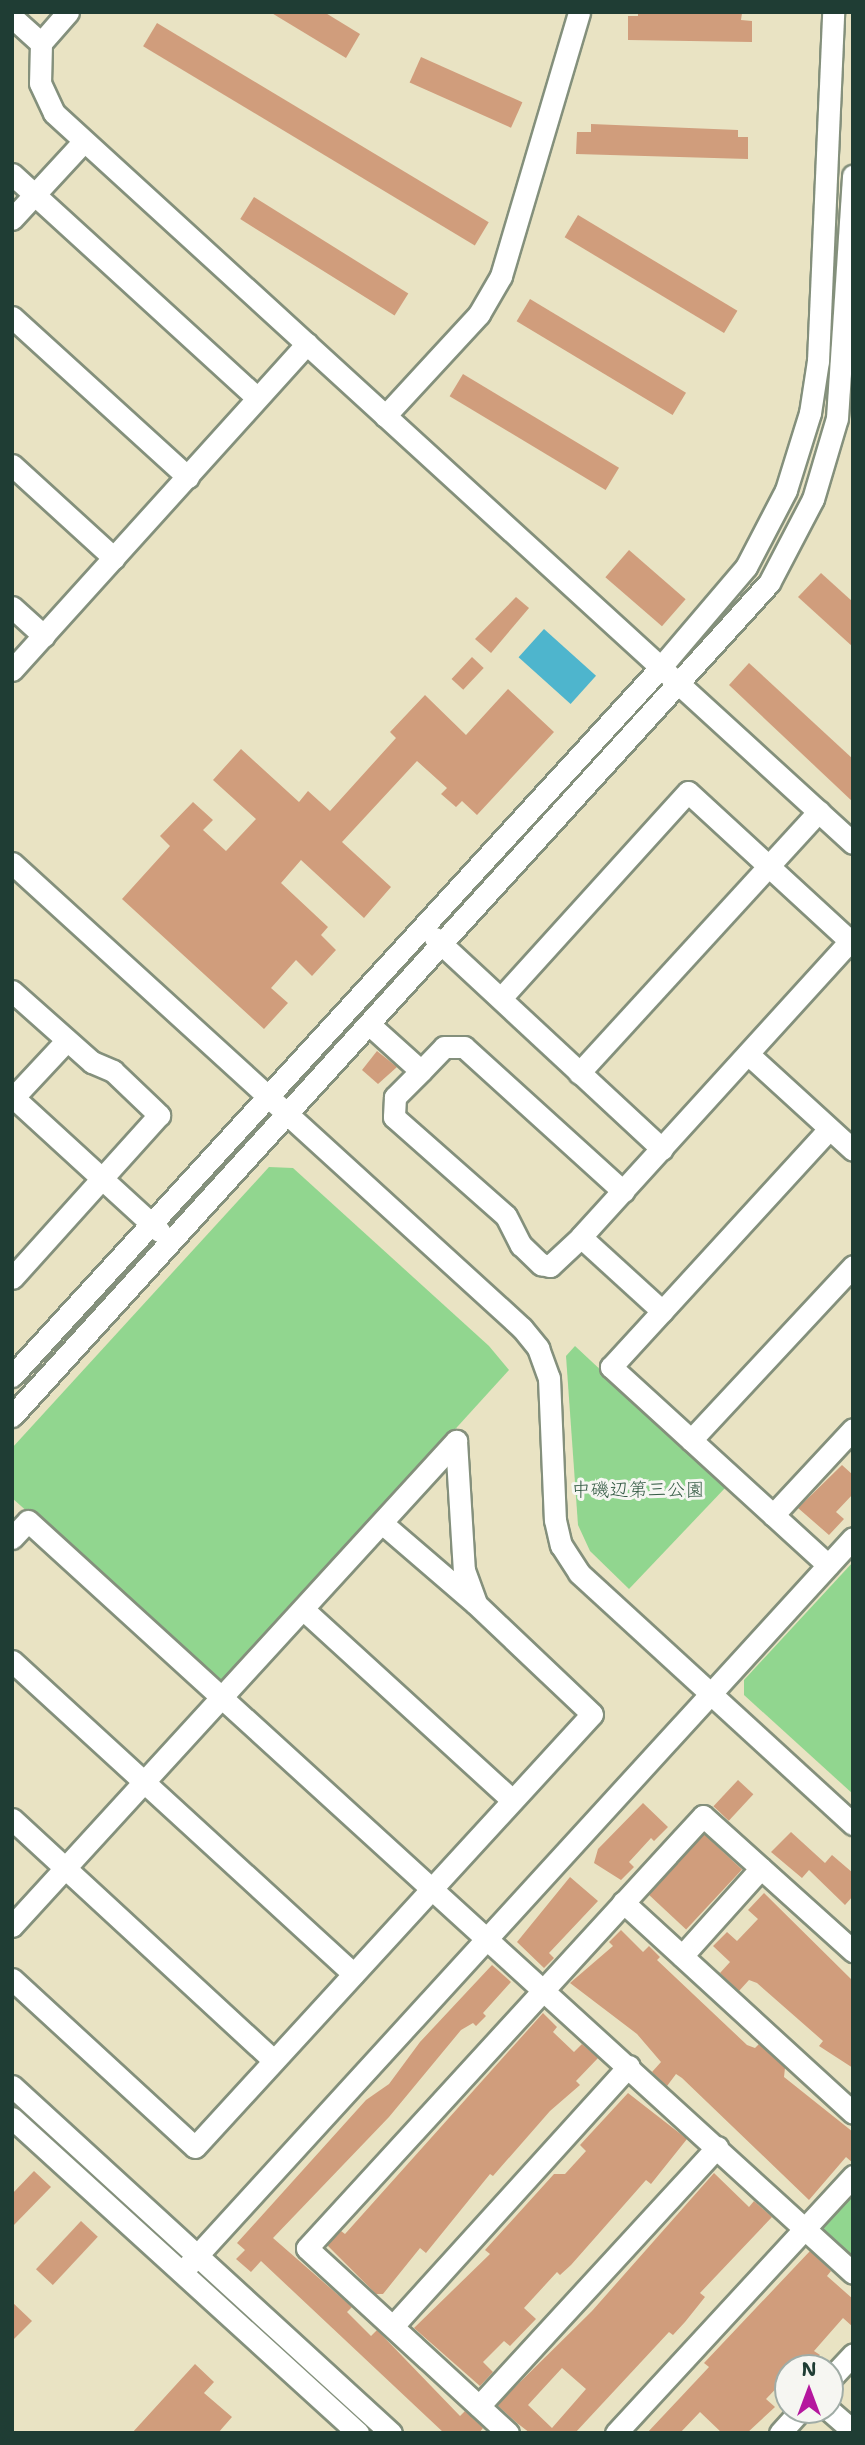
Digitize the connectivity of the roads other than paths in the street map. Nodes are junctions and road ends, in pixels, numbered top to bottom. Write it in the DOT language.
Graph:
graph roads {
  1 [pos="68,12"];
  2 [pos="579,12"];
  3 [pos="833,12"];
  4 [pos="12,17"];
  5 [pos="41,43"];
  6 [pos="83,142"];
  7 [pos="12,174"];
  8 [pos="853,176"];
  9 [pos="35,195"];
  10 [pos="12,219"];
  11 [pos="12,317"];
  12 [pos="307,344"];
  13 [pos="256,397"];
  14 [pos="385,416"];
  15 [pos="12,465"];
  16 [pos="188,477"];
  17 [pos="114,558"];
  18 [pos="12,607"];
  19 [pos="44,636"];
  20 [pos="660,668"];
  21 [pos="12,670"];
  22 [pos="680,686"];
  23 [pos="818,811"];
  24 [pos="853,842"];
  25 [pos="12,863"];
  26 [pos="768,866"];
  27 [pos="423,927"];
  28 [pos="443,945"];
  29 [pos="12,992"];
  30 [pos="501,998"];
  31 [pos="370,1026"];
  32 [pos="66,1041"];
  33 [pos="748,1055"];
  34 [pos="421,1071"];
  35 [pos="579,1073"];
  36 [pos="13,1098"];
  37 [pos="268,1098"];
  38 [pos="288,1117"];
  39 [pos="829,1129"];
  40 [pos="662,1149"];
  41 [pos="853,1150"];
  42 [pos="103,1178"];
  43 [pos="624,1191"];
  44 [pos="151,1223"];
  45 [pos="581,1237"];
  46 [pos="172,1242"];
  47 [pos="853,1266"];
  48 [pos="12,1278"];
  49 [pos="662,1311"];
  50 [pos="12,1376"];
  51 [pos="12,1416"];
  52 [pos="853,1429"];
  53 [pos="691,1440"];
  54 [pos="773,1515"];
  55 [pos="383,1524"];
  56 [pos="12,1538"];
  57 [pos="853,1538"];
  58 [pos="828,1565"];
  59 [pos="475,1603"];
  60 [pos="303,1610"];
  61 [pos="12,1661"];
  62 [pos="712,1695"];
  63 [pos="223,1698"];
  64 [pos="145,1782"];
  65 [pos="512,1800"];
  66 [pos="12,1819"];
  67 [pos="853,1824"];
  68 [pos="66,1868"];
  69 [pos="761,1868"];
  70 [pos="433,1886"];
  71 [pos="623,1902"];
  72 [pos="12,1926"];
  73 [pos="487,1937"];
  74 [pos="853,1951"];
  75 [pos="682,1956"];
  76 [pos="353,1974"];
  77 [pos="12,1979"];
  78 [pos="543,1990"];
  79 [pos="273,2060"];
  80 [pos="629,2066"];
  81 [pos="12,2086"];
  82 [pos="853,2112"];
  83 [pos="12,2118"];
  84 [pos="717,2147"];
  85 [pos="853,2176"];
  86 [pos="805,2228"];
  87 [pos="198,2256"];
  88 [pos="182,2273"];
  89 [pos="853,2273"];
  90 [pos="393,2326"];
  91 [pos="479,2406"];
  92 [pos="358,2433"];
  93 [pos="391,2433"];
  94 [pos="508,2433"];
  95 [pos="617,2433"];
  1 -- 5 [label="street"];
  2 -- 14 [label="street"];
  3 -- 20 [label="street"];
  4 -- 5 [label="street"];
  5 -- 6 [label="street"];
  6 -- 9 [label="street"];
  6 -- 12 [label="street"];
  7 -- 9 [label="street"];
  8 -- 22 [label="street"];
  9 -- 10 [label="street"];
  9 -- 13 [label="street"];
  11 -- 16 [label="street"];
  12 -- 13 [label="street"];
  12 -- 14 [label="street"];
  13 -- 16 [label="street"];
  14 -- 20 [label="street"];
  15 -- 17 [label="street"];
  16 -- 17 [label="street"];
  17 -- 19 [label="street"];
  18 -- 19 [label="street"];
  19 -- 21 [label="street"];
  20 -- 22 [label="street"];
  20 -- 27 [label="street"];
  22 -- 23 [label="street"];
  22 -- 28 [label="street"];
  23 -- 24 [label="street"];
  23 -- 26 [label="street"];
  25 -- 37 [label="street"];
  26 -- 30 [label="street"];
  26 -- 33 [label="street"];
  26 -- 35 [label="street"];
  27 -- 28 [label="street"];
  27 -- 37 [label="street"];
  28 -- 30 [label="street"];
  28 -- 31 [label="street"];
  29 -- 32 [label="street"];
  30 -- 35 [label="street"];
  31 -- 34 [label="street"];
  31 -- 38 [label="street"];
  32 -- 36 [label="street"];
  32 -- 42 [label="street"];
  33 -- 39 [label="street"];
  33 -- 40 [label="street"];
  34 -- 43 [label="street"];
  34 -- 45 [label="street"];
  35 -- 40 [label="street"];
  36 -- 42 [label="street"];
  37 -- 38 [label="street"];
  37 -- 44 [label="street"];
  38 -- 46 [label="street"];
  38 -- 62 [label="street"];
  39 -- 41 [label="street"];
  39 -- 49 [label="street"];
  40 -- 43 [label="street"];
  42 -- 44 [label="street"];
  42 -- 48 [label="street"];
  43 -- 45 [label="street"];
  44 -- 46 [label="street"];
  44 -- 50 [label="street"];
  45 -- 49 [label="street"];
  46 -- 51 [label="street"];
  47 -- 53 [label="street"];
  49 -- 53 [label="street"];
  52 -- 54 [label="street"];
  53 -- 54 [label="street"];
  54 -- 58 [label="street"];
  55 -- 59 [label="street"];
  55 -- 59 [label="street"];
  55 -- 60 [label="street"];
  56 -- 63 [label="street"];
  57 -- 58 [label="street"];
  58 -- 62 [label="street"];
  59 -- 65 [label="street"];
  60 -- 63 [label="street"];
  60 -- 65 [label="street"];
  61 -- 64 [label="street"];
  62 -- 67 [label="street"];
  62 -- 73 [label="street"];
  63 -- 64 [label="street"];
  63 -- 70 [label="street"];
  64 -- 68 [label="street"];
  64 -- 76 [label="street"];
  65 -- 70 [label="street"];
  66 -- 68 [label="street"];
  68 -- 72 [label="street"];
  68 -- 79 [label="street"];
  69 -- 71 [label="street"];
  69 -- 74 [label="street"];
  69 -- 75 [label="street"];
  70 -- 73 [label="street"];
  70 -- 76 [label="street"];
  71 -- 75 [label="street"];
  71 -- 78 [label="street"];
  73 -- 78 [label="street"];
  73 -- 87 [label="street"];
  75 -- 82 [label="street"];
  76 -- 79 [label="street"];
  77 -- 79 [label="street"];
  78 -- 80 [label="street"];
  78 -- 90 [label="street"];
  80 -- 84 [label="street"];
  80 -- 90 [label="street"];
  81 -- 87 [label="street"];
  83 -- 88 [label="street"];
  84 -- 86 [label="street"];
  84 -- 91 [label="street"];
  85 -- 86 [label="street"];
  86 -- 89 [label="street"];
  86 -- 95 [label="street"];
  87 -- 88 [label="street"];
  87 -- 93 [label="street"];
  88 -- 92 [label="street"];
  90 -- 91 [label="street"];
  91 -- 94 [label="street"];
}
